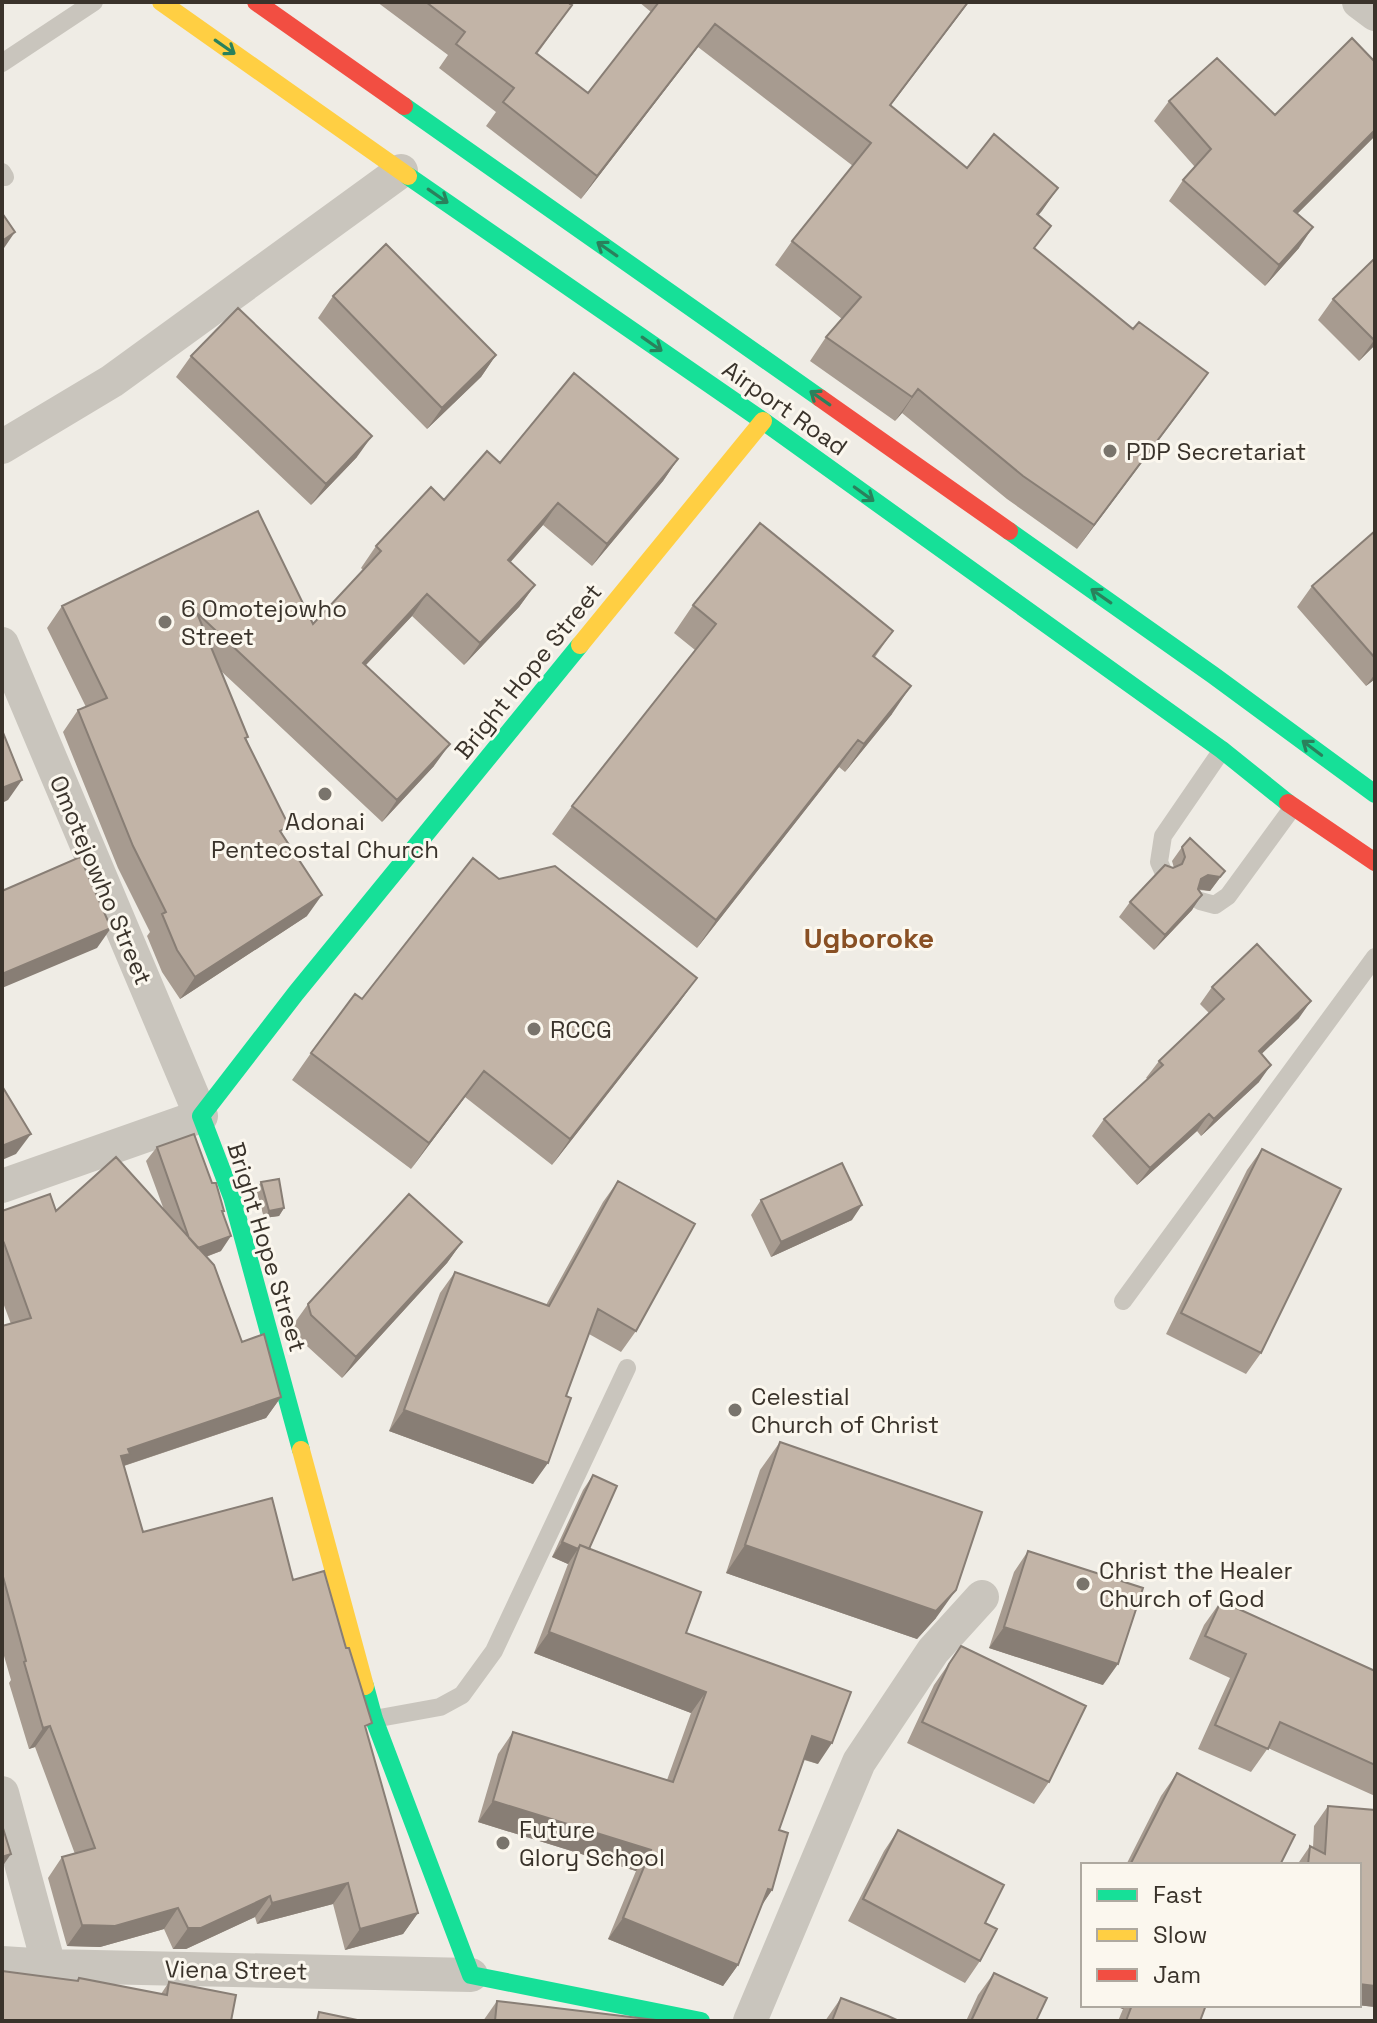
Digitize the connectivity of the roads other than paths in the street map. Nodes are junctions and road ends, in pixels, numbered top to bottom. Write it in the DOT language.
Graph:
graph roads {
  1 [pos="94,2"];
  2 [pos="161,2"];
  3 [pos="256,2"];
  4 [pos="1359,2"];
  5 [pos="1375,14"];
  6 [pos="2,63"];
  7 [pos="401,171"];
  8 [pos="763,421"];
  9 [pos="2,447"];
  10 [pos="2,644"];
  11 [pos="1222,750"];
  12 [pos="1375,794"];
  13 [pos="1293,807"];
  14 [pos="1375,862"];
  15 [pos="1163,871"];
  16 [pos="1200,901"];
  17 [pos="1375,957"];
  18 [pos="201,1116"];
  19 [pos="2,1186"];
  20 [pos="1123,1301"];
  21 [pos="627,1368"];
  22 [pos="982,1597"];
  23 [pos="374,1719"];
  24 [pos="2,1793"];
  25 [pos="2,1963"];
  26 [pos="49,1966"];
  27 [pos="471,1975"];
  28 [pos="701,2021"];
  29 [pos="750,2021"];
  1 -- 6 [label="lane"];
  2 -- 7 [label="main road, Airport Road, one-way"];
  12 -- 3 [label="main road, Airport Road, one-way"];
  4 -- 5 [label="street"];
  7 -- 8 [label="main road, Airport Road, one-way"];
  7 -- 9 [label="street"];
  8 -- 11 [label="main road, Airport Road, one-way"];
  8 -- 18 [label="main road, Bright Hope Street"];
  10 -- 18 [label="street, Omotejowho Street"];
  11 -- 13 [label="main road, Airport Road"];
  11 -- 15 [label="lane"];
  13 -- 14 [label="main road, Airport Road"];
  13 -- 16 [label="lane"];
  17 -- 20 [label="lane"];
  18 -- 19 [label="street"];
  18 -- 23 [label="main road, Bright Hope Street"];
  21 -- 23 [label="lane"];
  22 -- 29 [label="street"];
  23 -- 27 [label="main road, Bright Hope Street"];
  24 -- 26 [label="street"];
  25 -- 26 [label="street, Viena Street"];
  26 -- 27 [label="street, Viena Street"];
  27 -- 28 [label="main road"];
}
